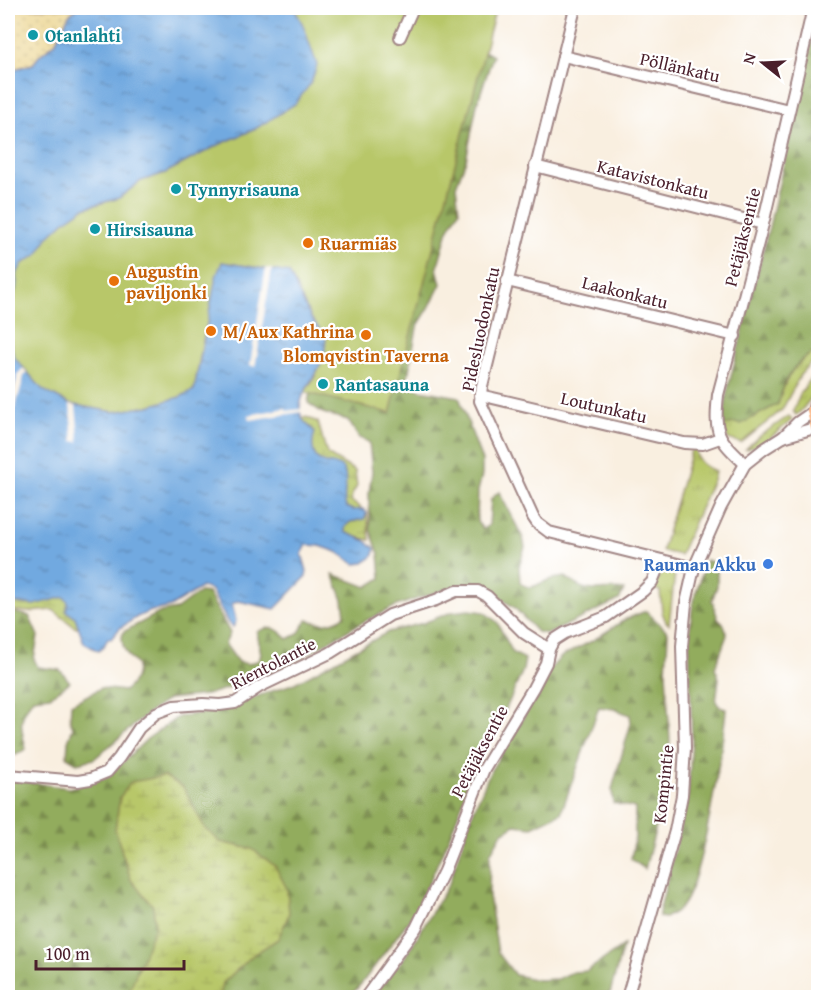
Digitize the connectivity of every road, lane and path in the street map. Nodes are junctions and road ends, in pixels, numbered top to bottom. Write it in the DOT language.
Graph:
graph roads {
  1 [pos="413,8"];
  2 [pos="575,8"];
  3 [pos="813,8"];
  4 [pos="400,37"];
  5 [pos="563,56"];
  6 [pos="789,110"];
  7 [pos="535,166"];
  8 [pos="763,224"];
  9 [pos="507,281"];
  10 [pos="735,336"];
  11 [pos="480,395"];
  12 [pos="819,398"];
  13 [pos="814,411"];
  14 [pos="818,428"];
  15 [pos="783,437"];
  16 [pos="720,438"];
  17 [pos="745,464"];
  18 [pos="661,560"];
  19 [pos="694,568"];
  20 [pos="549,649"];
  21 [pos="8,775"];
  22 [pos="365,998"];
  23 [pos="627,998"];
  1 -- 4 [label="street"];
  2 -- 5 [label="street, Pidesluodonkatu"];
  3 -- 6 [label="street, Petäjäksentie"];
  5 -- 6 [label="street, Pöllänkatu"];
  5 -- 7 [label="street, Pidesluodonkatu"];
  6 -- 8 [label="street, Petäjäksentie"];
  7 -- 8 [label="street, Katavistonkatu"];
  7 -- 9 [label="street, Pidesluodonkatu"];
  8 -- 10 [label="street, Petäjäksentie"];
  9 -- 10 [label="street, Laakonkatu"];
  9 -- 11 [label="street, Pidesluodonkatu"];
  10 -- 16 [label="street, Petäjäksentie"];
  11 -- 16 [label="street, Loutunkatu"];
  11 -- 18 [label="street, Pidesluodonkatu"];
  12 -- 13 [label="main road"];
  13 -- 14 [label="main road"];
  13 -- 15 [label="street"];
  14 -- 15 [label="street"];
  15 -- 17 [label="street"];
  16 -- 17 [label="street"];
  17 -- 19 [label="street"];
  18 -- 19 [label="street, Pidesluodonkatu"];
  18 -- 20 [label="street"];
  19 -- 23 [label="street, Kompintie"];
  20 -- 21 [label="street, Rientolantie"];
  20 -- 22 [label="street, Petäjäksentie"];
}
